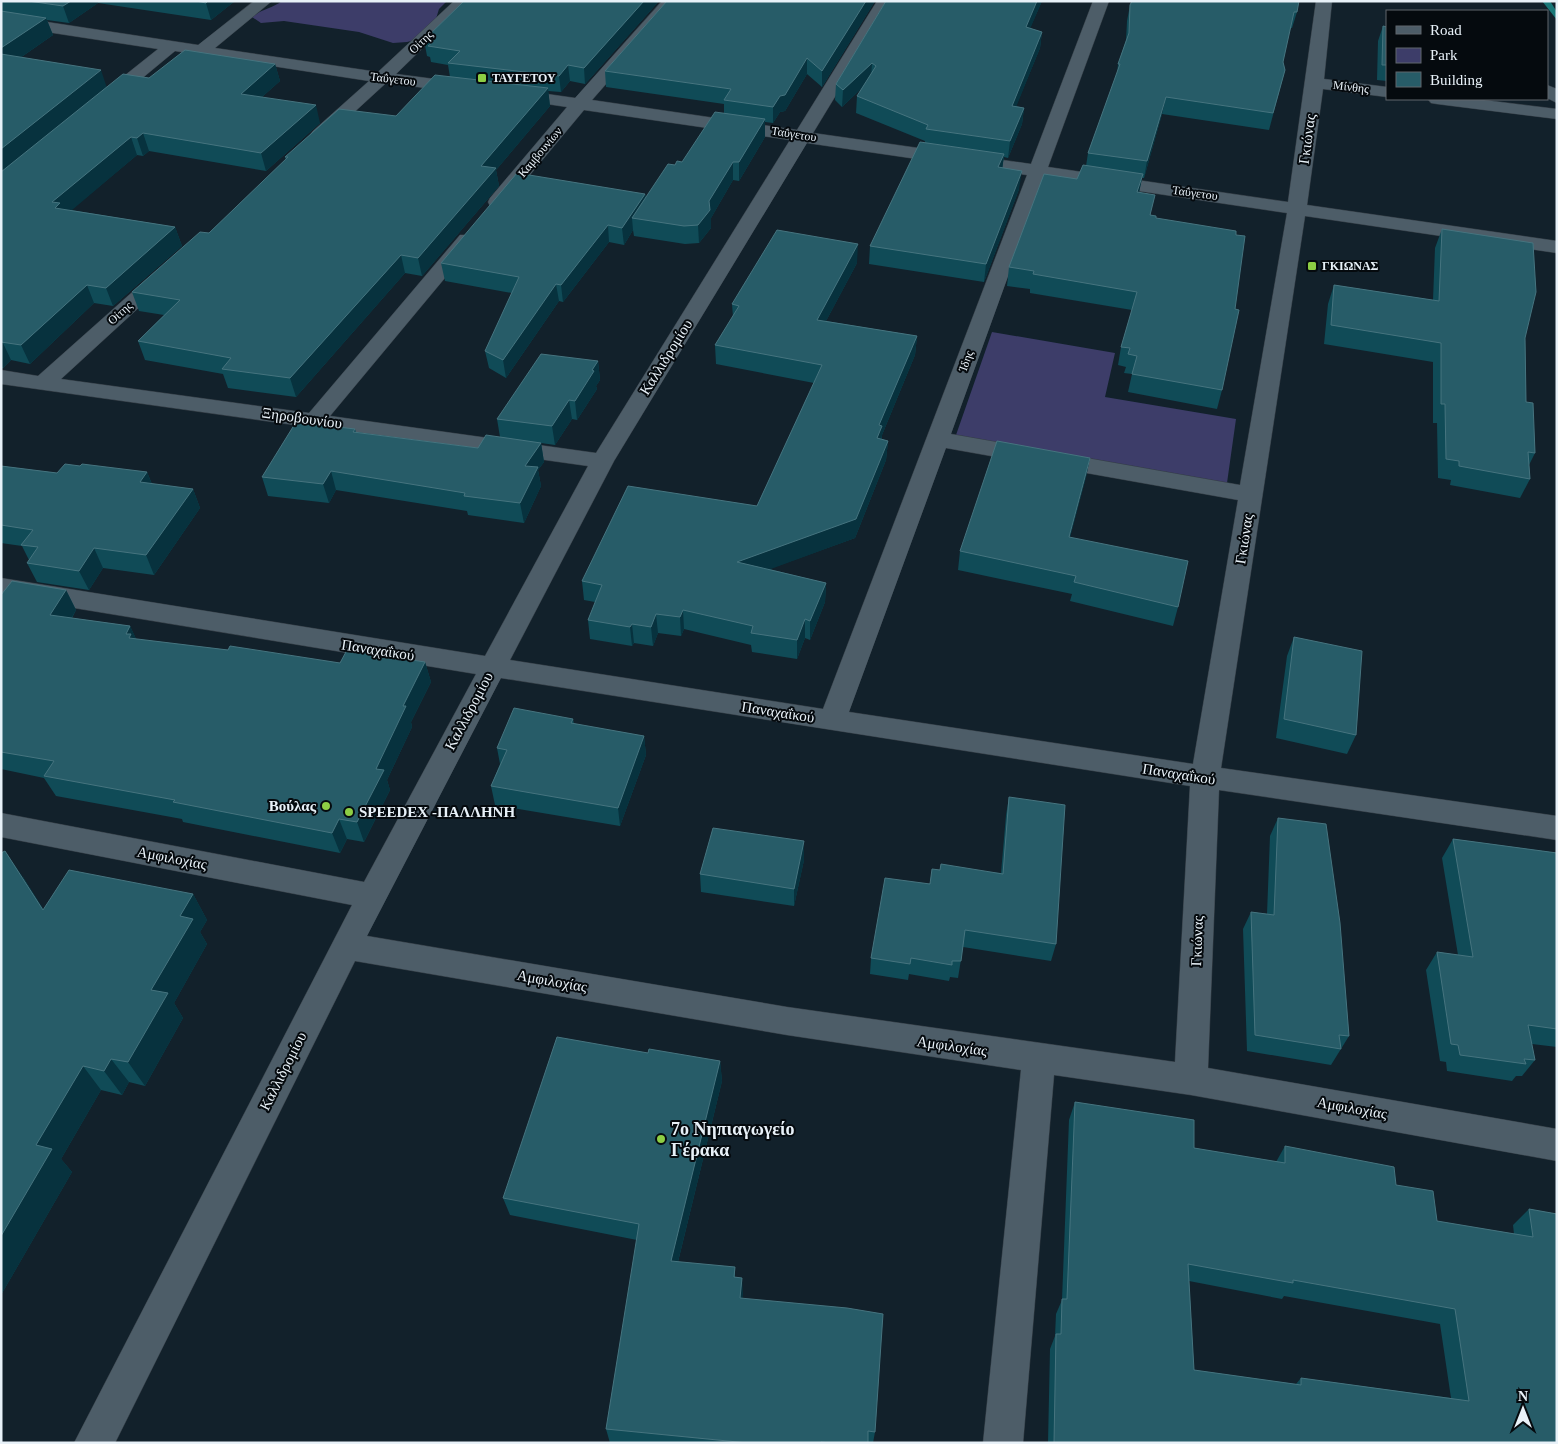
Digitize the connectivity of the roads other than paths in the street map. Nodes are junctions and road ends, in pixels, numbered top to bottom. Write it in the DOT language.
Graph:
graph roads {
  1 [pos="264,1"];
  2 [pos="463,1"];
  3 [pos="671,1"];
  4 [pos="885,1"];
  5 [pos="1101,1"];
  6 [pos="1324,1"];
  7 [pos="1,20"];
  8 [pos="171,46"];
  9 [pos="200,50"];
  10 [pos="383,78"];
  11 [pos="1316,83"];
  12 [pos="1386,92"];
  13 [pos="1445,100"];
  14 [pos="581,102"];
  15 [pos="90,113"];
  16 [pos="1557,114"];
  17 [pos="802,136"];
  18 [pos="309,144"];
  19 [pos="1037,170"];
  20 [pos="1297,208"];
  21 [pos="1556,247"];
  22 [pos="176,263"];
  23 [pos="1557,268"];
  24 [pos="1,377"];
  25 [pos="43,383"];
  26 [pos="315,420"];
  27 [pos="937,439"];
  28 [pos="602,461"];
  29 [pos="1251,495"];
  30 [pos="1,587"];
  31 [pos="491,669"];
  32 [pos="832,721"];
  33 [pos="1204,778"];
  34 [pos="1,825"];
  35 [pos="1557,828"];
  36 [pos="372,896"];
  37 [pos="348,946"];
  38 [pos="1039,1059"];
  39 [pos="1191,1080"];
  40 [pos="1557,1145"];
  41 [pos="100,1442"];
  42 [pos="1003,1443"];
  1 -- 9 [label="street"];
  2 -- 10 [label="street, Οίτης"];
  3 -- 14 [label="street, Καμβουνίων"];
  4 -- 17 [label="street, Καλλιδρομίου"];
  5 -- 19 [label="street, Ίδης"];
  6 -- 11 [label="street, Γκιώνας"];
  7 -- 8 [label="street, Ταΰγετου"];
  8 -- 9 [label="street, Ταΰγετου"];
  8 -- 15 [label="street"];
  9 -- 10 [label="street, Ταΰγετου"];
  10 -- 14 [label="street, Ταΰγετου"];
  10 -- 18 [label="street, Οίτης"];
  11 -- 12 [label="street, Μίνθης"];
  11 -- 20 [label="street, Γκιώνας"];
  13 -- 16 [label="street"];
  14 -- 17 [label="street, Ταΰγετου"];
  14 -- 26 [label="street, Καμβουνίων"];
  17 -- 19 [label="street, Ταΰγετου"];
  17 -- 28 [label="street, Καλλιδρομίου"];
  19 -- 20 [label="street, Ταΰγετου"];
  19 -- 27 [label="street, Ίδης"];
  20 -- 21 [label="street, Ταΰγετου"];
  20 -- 29 [label="street, Γκιώνας"];
  21 -- 23 [label="street"];
  22 -- 25 [label="street, Οίτης"];
  24 -- 25 [label="street, Ξηροβουνίου"];
  25 -- 26 [label="street, Ξηροβουνίου"];
  26 -- 28 [label="street, Ξηροβουνίου"];
  27 -- 29 [label="street"];
  27 -- 32 [label="street, Ίδης"];
  28 -- 31 [label="street, Καλλιδρομίου"];
  29 -- 33 [label="street, Γκιώνας"];
  30 -- 31 [label="street, Παναχαΐκού"];
  31 -- 32 [label="street, Παναχαΐκού"];
  31 -- 36 [label="street, Καλλιδρομίου"];
  32 -- 33 [label="street, Παναχαΐκού"];
  33 -- 35 [label="street, Παναχαΐκού"];
  33 -- 39 [label="street, Γκιώνας"];
  34 -- 36 [label="street, Αμφιλοχίας"];
  36 -- 37 [label="street, Καλλιδρομίου"];
  37 -- 38 [label="street, Αμφιλοχίας"];
  37 -- 41 [label="street, Καλλιδρομίου"];
  38 -- 39 [label="street, Αμφιλοχίας"];
  38 -- 42 [label="street"];
  39 -- 40 [label="street, Αμφιλοχίας"];
}
